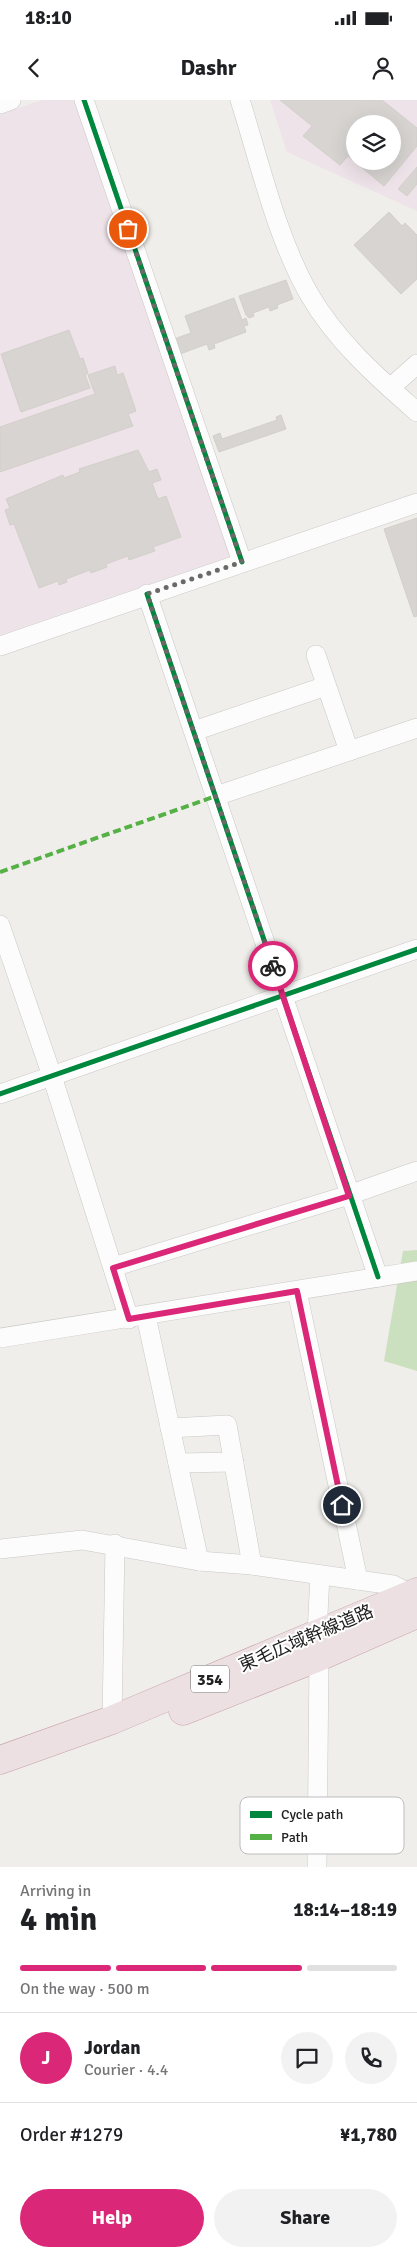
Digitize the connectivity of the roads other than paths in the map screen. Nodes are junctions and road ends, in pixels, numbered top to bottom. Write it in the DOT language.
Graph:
graph roads {
  1 [pos="11,100"];
  2 [pos="84,100"];
  3 [pos="240,100"];
  4 [pos="0,104"];
  5 [pos="417,364"];
  6 [pos="390,388"];
  7 [pos="417,412"];
  8 [pos="417,503"];
  9 [pos="242,562"];
  10 [pos="147,594"];
  11 [pos="0,646"];
  12 [pos="316,656"];
  13 [pos="326,686"];
  14 [pos="417,728"];
  15 [pos="194,731"];
  16 [pos="349,752"];
  17 [pos="216,796"];
  18 [pos="0,925"];
  19 [pos="417,949"];
  20 [pos="283,995"];
  21 [pos="52,1076"];
  22 [pos="0,1094"];
  23 [pos="417,1171"];
  24 [pos="349,1196"];
  25 [pos="113,1268"];
  26 [pos="417,1271"];
  27 [pos="378,1277"];
  28 [pos="297,1291"];
  29 [pos="138,1317"];
  30 [pos="0,1338"];
  31 [pos="170,1428"];
  32 [pos="178,1462"];
  33 [pos="234,1462"];
  34 [pos="115,1544"];
  35 [pos="0,1549"];
  36 [pos="198,1561"];
  37 [pos="252,1565"];
  38 [pos="320,1575"];
  39 [pos="358,1580"];
  40 [pos="414,1601"];
  41 [pos="318,1645"];
  42 [pos="112,1720"];
  43 [pos="0,1760"];
  44 [pos="0,1779"];
  45 [pos="317,1797"];
  46 [pos="317,1854"];
  47 [pos="317,1867"];
  1 -- 4 [label="street"];
  2 -- 9 [label="street"];
  3 -- 6 [label="street"];
  5 -- 6 [label="street"];
  6 -- 7 [label="street"];
  8 -- 9 [label="street"];
  9 -- 10 [label="street"];
  10 -- 11 [label="street"];
  10 -- 15 [label="street"];
  12 -- 13 [label="street"];
  13 -- 15 [label="street"];
  13 -- 16 [label="street"];
  14 -- 16 [label="street"];
  15 -- 17 [label="street"];
  16 -- 17 [label="street"];
  17 -- 20 [label="street"];
  18 -- 21 [label="street"];
  19 -- 20 [label="street"];
  20 -- 21 [label="street"];
  20 -- 24 [label="street"];
  21 -- 22 [label="street"];
  21 -- 25 [label="street"];
  23 -- 24 [label="street"];
  24 -- 25 [label="street"];
  24 -- 27 [label="street"];
  25 -- 29 [label="street"];
  26 -- 27 [label="street"];
  27 -- 28 [label="street"];
  28 -- 29 [label="street"];
  28 -- 39 [label="street"];
  29 -- 30 [label="street"];
  29 -- 31 [label="street"];
  31 -- 32 [label="street"];
  31 -- 33 [label="street"];
  32 -- 33 [label="street"];
  32 -- 36 [label="street"];
  33 -- 37 [label="street"];
  34 -- 35 [label="street"];
  34 -- 36 [label="street"];
  34 -- 42 [label="street"];
  36 -- 37 [label="street"];
  37 -- 38 [label="street"];
  38 -- 39 [label="street"];
  38 -- 41 [label="street"];
  39 -- 40 [label="street"];
  40 -- 41 [label="highway, 東毛広域幹線道路 / 354"];
  41 -- 42 [label="highway, 東毛広域幹線道路 / 354"];
  41 -- 44 [label="highway, 東毛広域幹線道路 / 354"];
  41 -- 45 [label="street"];
  42 -- 43 [label="highway, 東毛広域幹線道路 / 354"];
  46 -- 47 [label="street"];
}
